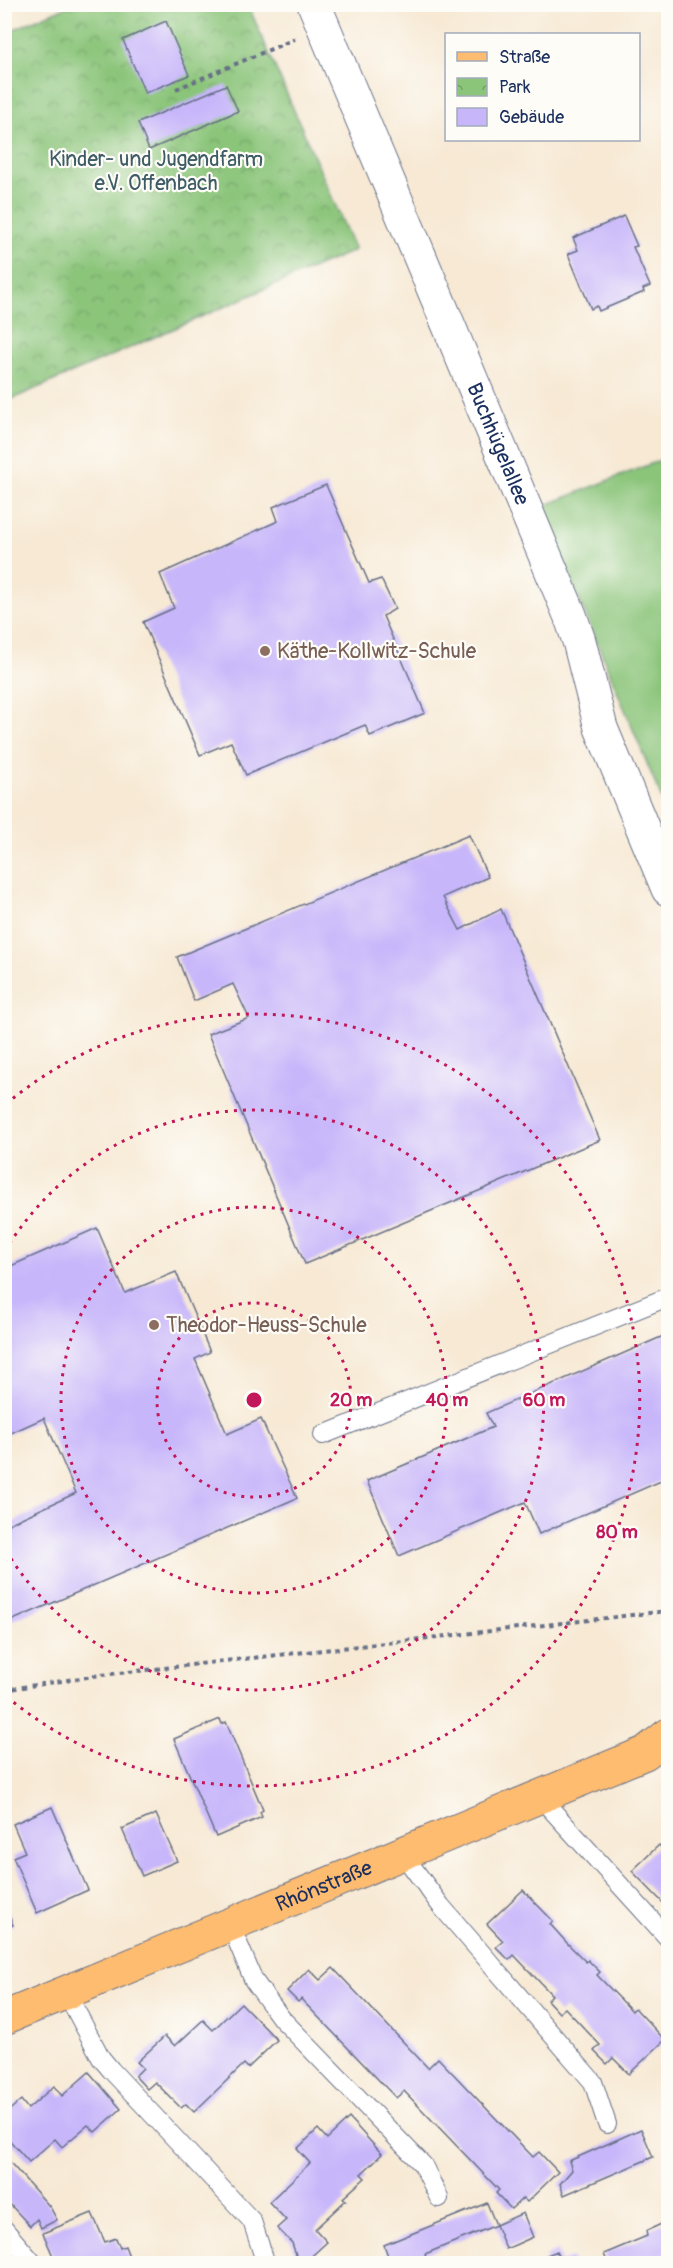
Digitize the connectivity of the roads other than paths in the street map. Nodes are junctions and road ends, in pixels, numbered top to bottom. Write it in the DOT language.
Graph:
graph roads {
  1 [pos="318,16"];
  2 [pos="669,889"];
  3 [pos="669,1297"];
  4 [pos="323,1435"];
  5 [pos="661,1747"];
  6 [pos="539,1796"];
  7 [pos="402,1853"];
  8 [pos="230,1924"];
  9 [pos="669,1938"];
  10 [pos="66,1992"];
  11 [pos="4,2018"];
  12 [pos="607,2124"];
  13 [pos="439,2198"];
  14 [pos="4,2229"];
  15 [pos="34,2264"];
  16 [pos="266,2264"];
  1 -- 2 [label="street, Buchhügelallee"];
  3 -- 4 [label="lane"];
  5 -- 6 [label="main road, Rhönstraße"];
  6 -- 7 [label="main road, Rhönstraße"];
  6 -- 9 [label="lane"];
  7 -- 8 [label="main road, Rhönstraße"];
  7 -- 12 [label="lane"];
  8 -- 10 [label="main road, Rhönstraße"];
  8 -- 13 [label="lane"];
  10 -- 11 [label="main road, Rhönstraße"];
  10 -- 16 [label="lane"];
  14 -- 15 [label="lane"];
}
